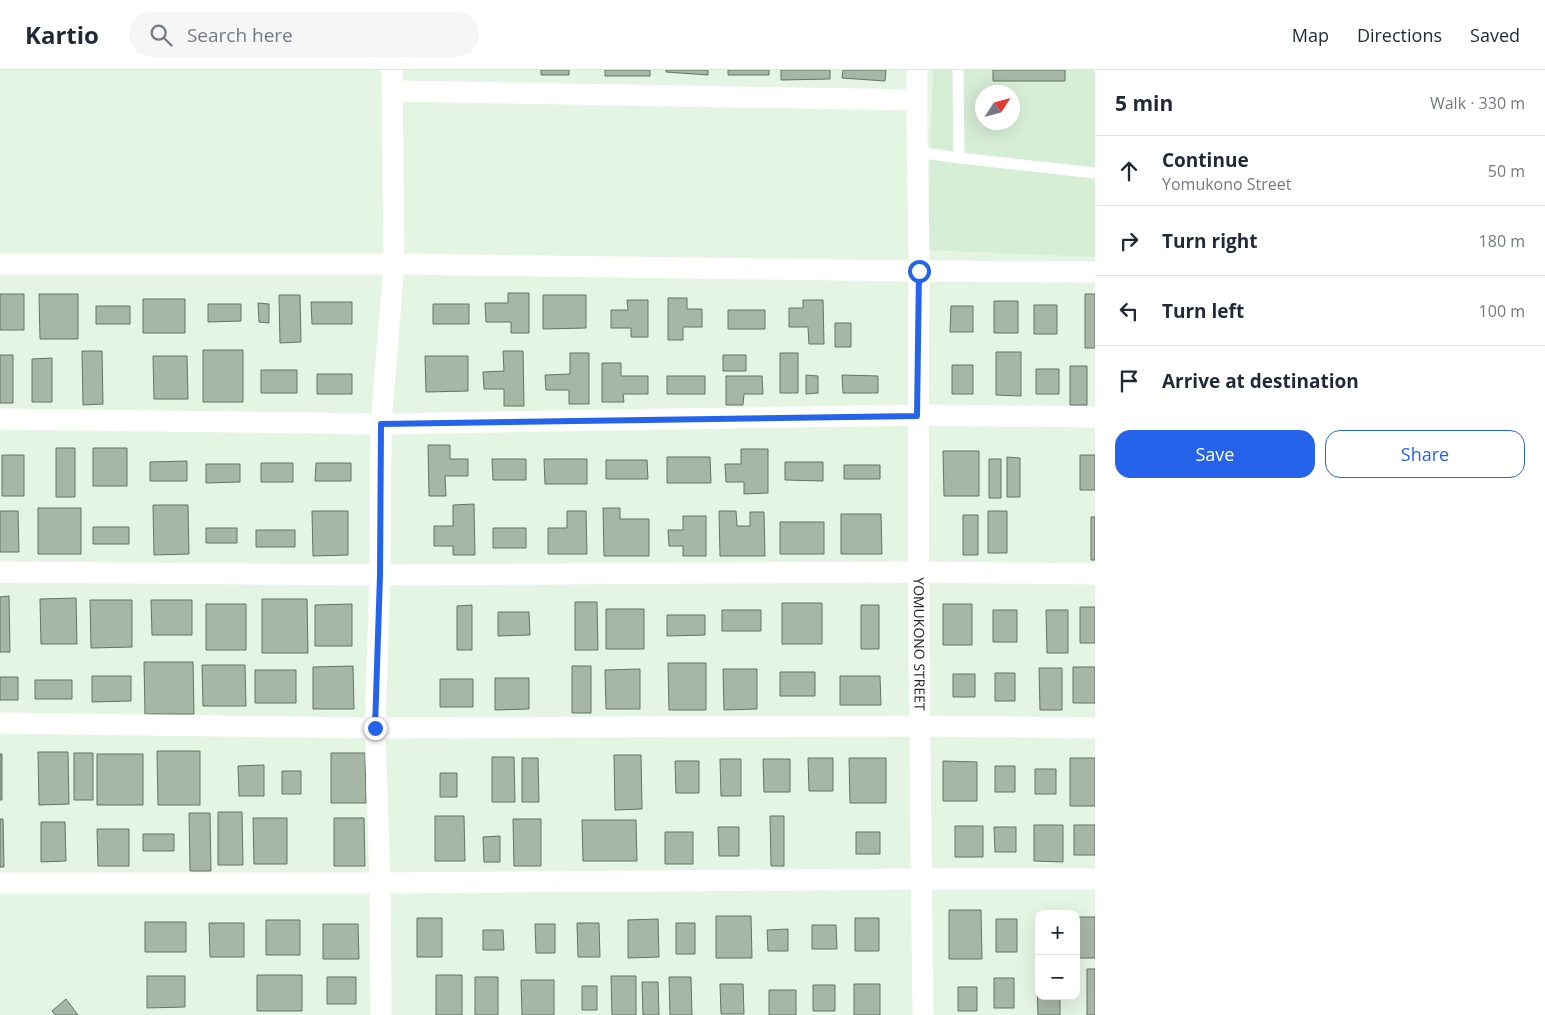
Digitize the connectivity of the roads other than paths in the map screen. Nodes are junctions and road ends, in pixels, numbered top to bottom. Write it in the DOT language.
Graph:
graph roads {
  1 [pos="392,70"];
  2 [pos="917,70"];
  3 [pos="958,70"];
  4 [pos="392,91"];
  5 [pos="917,100"];
  6 [pos="916,152"];
  7 [pos="959,158"];
  8 [pos="1095,174"];
  9 [pos="0,264"];
  10 [pos="394,264"];
  11 [pos="919,271"];
  12 [pos="1095,272"];
  13 [pos="917,416"];
  14 [pos="1095,417"];
  15 [pos="0,419"];
  16 [pos="381,424"];
  17 [pos="0,572"];
  18 [pos="918,572"];
  19 [pos="1095,574"];
  20 [pos="380,575"];
  21 [pos="0,723"];
  22 [pos="920,726"];
  23 [pos="375,728"];
  24 [pos="1095,728"];
  25 [pos="922,879"];
  26 [pos="1095,879"];
  27 [pos="0,883"];
  28 [pos="380,883"];
  29 [pos="382,1015"];
  30 [pos="923,1015"];
  1 -- 4 [label="street"];
  2 -- 5 [label="street, YOMUKONO STREET"];
  3 -- 7 [label="lane"];
  4 -- 5 [label="street"];
  4 -- 10 [label="street"];
  5 -- 6 [label="street, YOMUKONO STREET"];
  6 -- 7 [label="lane"];
  6 -- 11 [label="street, YOMUKONO STREET"];
  7 -- 8 [label="lane"];
  9 -- 10 [label="street"];
  10 -- 11 [label="street"];
  10 -- 16 [label="street"];
  11 -- 12 [label="street"];
  11 -- 13 [label="street, YOMUKONO STREET"];
  13 -- 14 [label="street"];
  13 -- 16 [label="street"];
  13 -- 18 [label="street, YOMUKONO STREET"];
  15 -- 16 [label="street"];
  16 -- 20 [label="street"];
  17 -- 20 [label="street"];
  18 -- 19 [label="street"];
  18 -- 20 [label="street"];
  18 -- 22 [label="street, YOMUKONO STREET"];
  20 -- 23 [label="street"];
  21 -- 23 [label="street"];
  22 -- 23 [label="street"];
  22 -- 24 [label="street"];
  22 -- 25 [label="street, YOMUKONO STREET"];
  23 -- 28 [label="street"];
  25 -- 26 [label="street"];
  25 -- 28 [label="street"];
  25 -- 30 [label="street, YOMUKONO STREET"];
  27 -- 28 [label="street"];
  28 -- 29 [label="street"];
}
